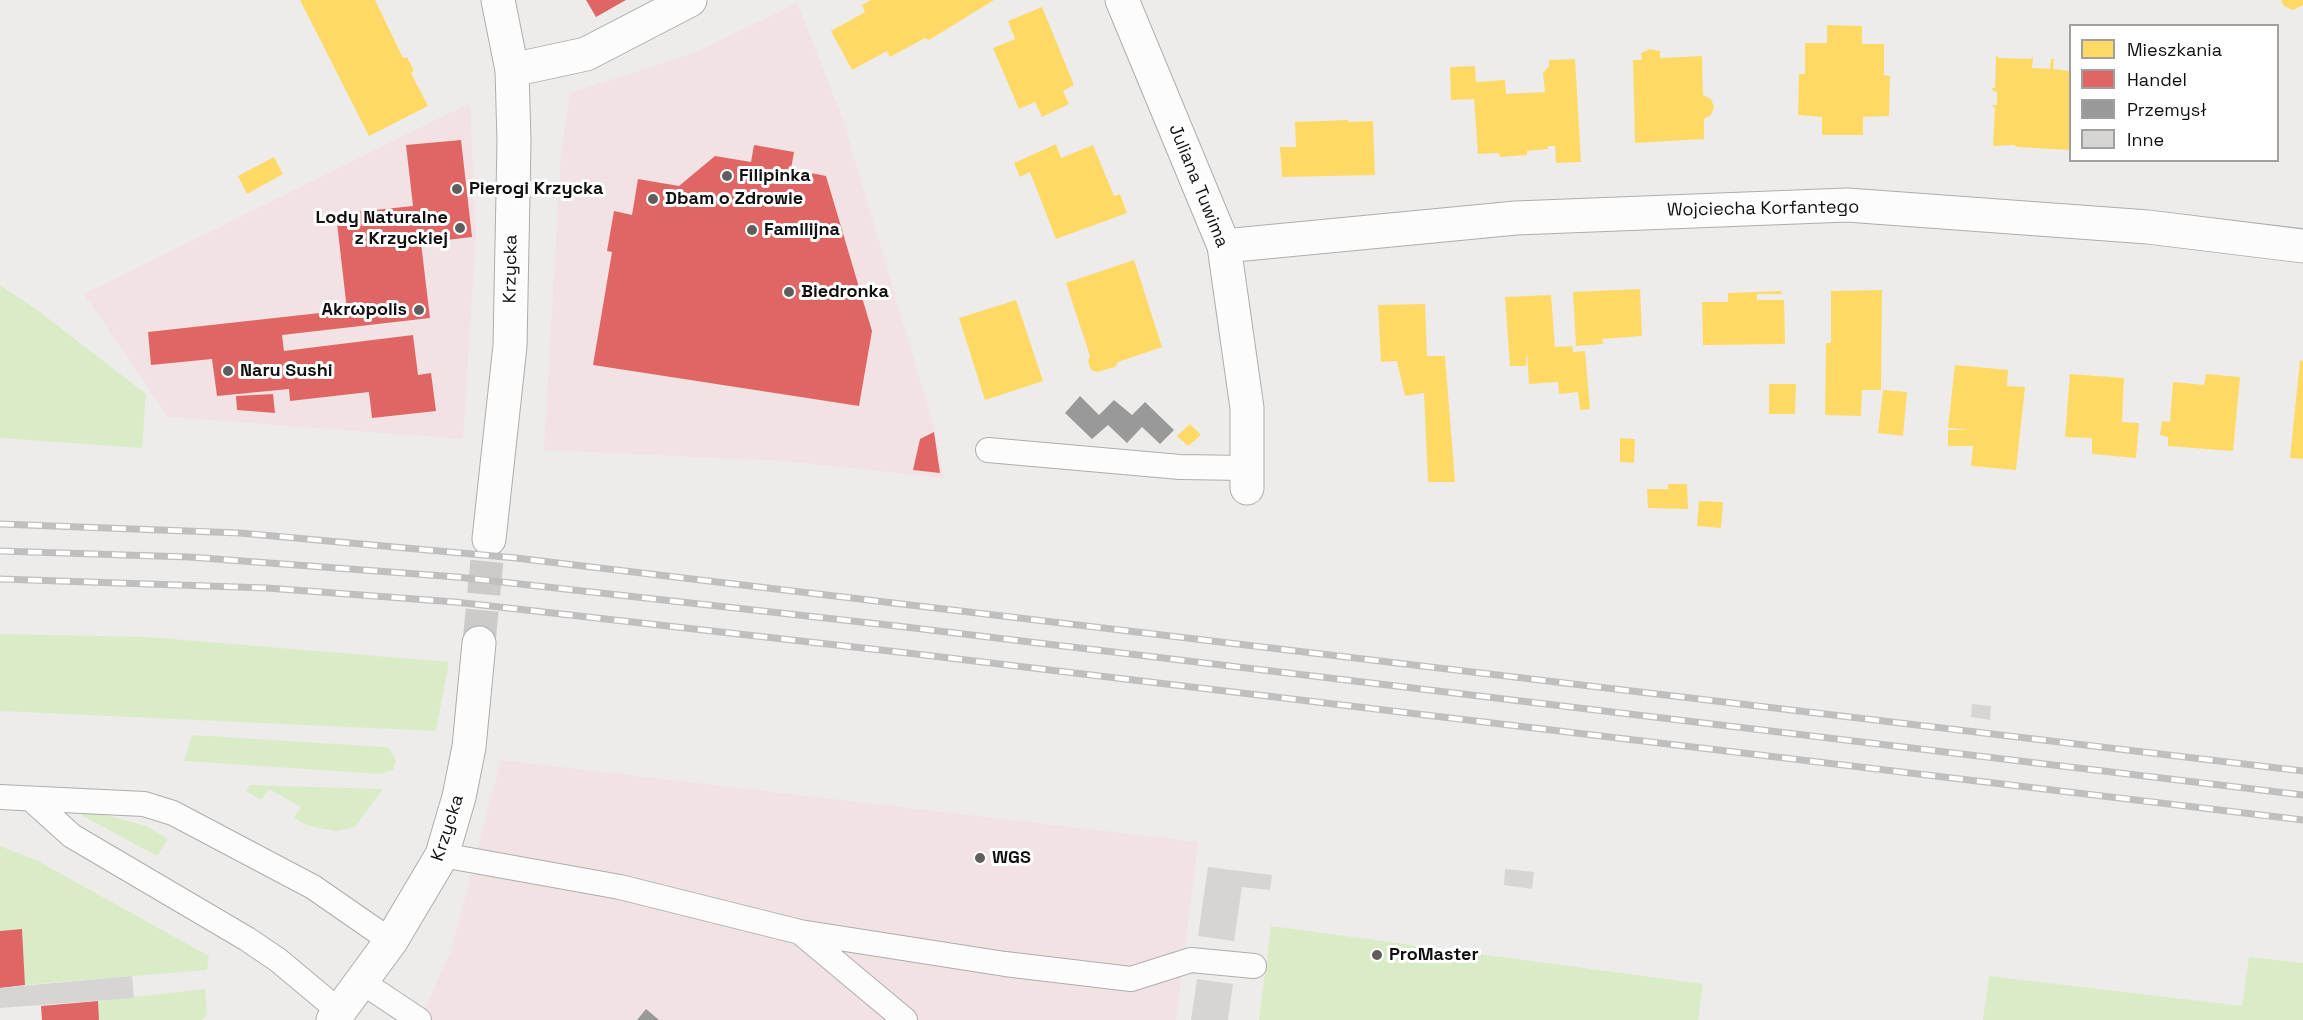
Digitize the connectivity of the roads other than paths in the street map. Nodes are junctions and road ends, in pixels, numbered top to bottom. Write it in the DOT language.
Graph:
graph roads {
  1 [pos="498,0"];
  2 [pos="690,0"];
  3 [pos="1122,0"];
  4 [pos="512,70"];
  5 [pos="1224,246"];
  6 [pos="2303,246"];
  7 [pos="988,450"];
  8 [pos="1247,478"];
  9 [pos="489,539"];
  10 [pos="479,643"];
  11 [pos="0,797"];
  12 [pos="32,800"];
  13 [pos="442,855"];
  14 [pos="800,932"];
  15 [pos="391,941"];
  16 [pos="1254,966"];
  17 [pos="362,982"];
  18 [pos="336,1015"];
  19 [pos="419,1020"];
  20 [pos="905,1020"];
  1 -- 4 [label="street, Krzycka"];
  2 -- 4 [label="street"];
  3 -- 5 [label="street, Juliana Tuwima"];
  4 -- 9 [label="street, Krzycka"];
  5 -- 6 [label="street, Wojciecha Korfantego"];
  5 -- 8 [label="street, Juliana Tuwima"];
  7 -- 8 [label="lane"];
  10 -- 13 [label="street, Krzycka"];
  11 -- 12 [label="lane"];
  12 -- 15 [label="lane"];
  12 -- 18 [label="lane"];
  13 -- 14 [label="lane"];
  13 -- 15 [label="street, Krzycka"];
  14 -- 16 [label="lane"];
  14 -- 20 [label="lane"];
  15 -- 17 [label="street, Krzycka"];
  17 -- 18 [label="street, Krzycka"];
  17 -- 19 [label="lane"];
}
